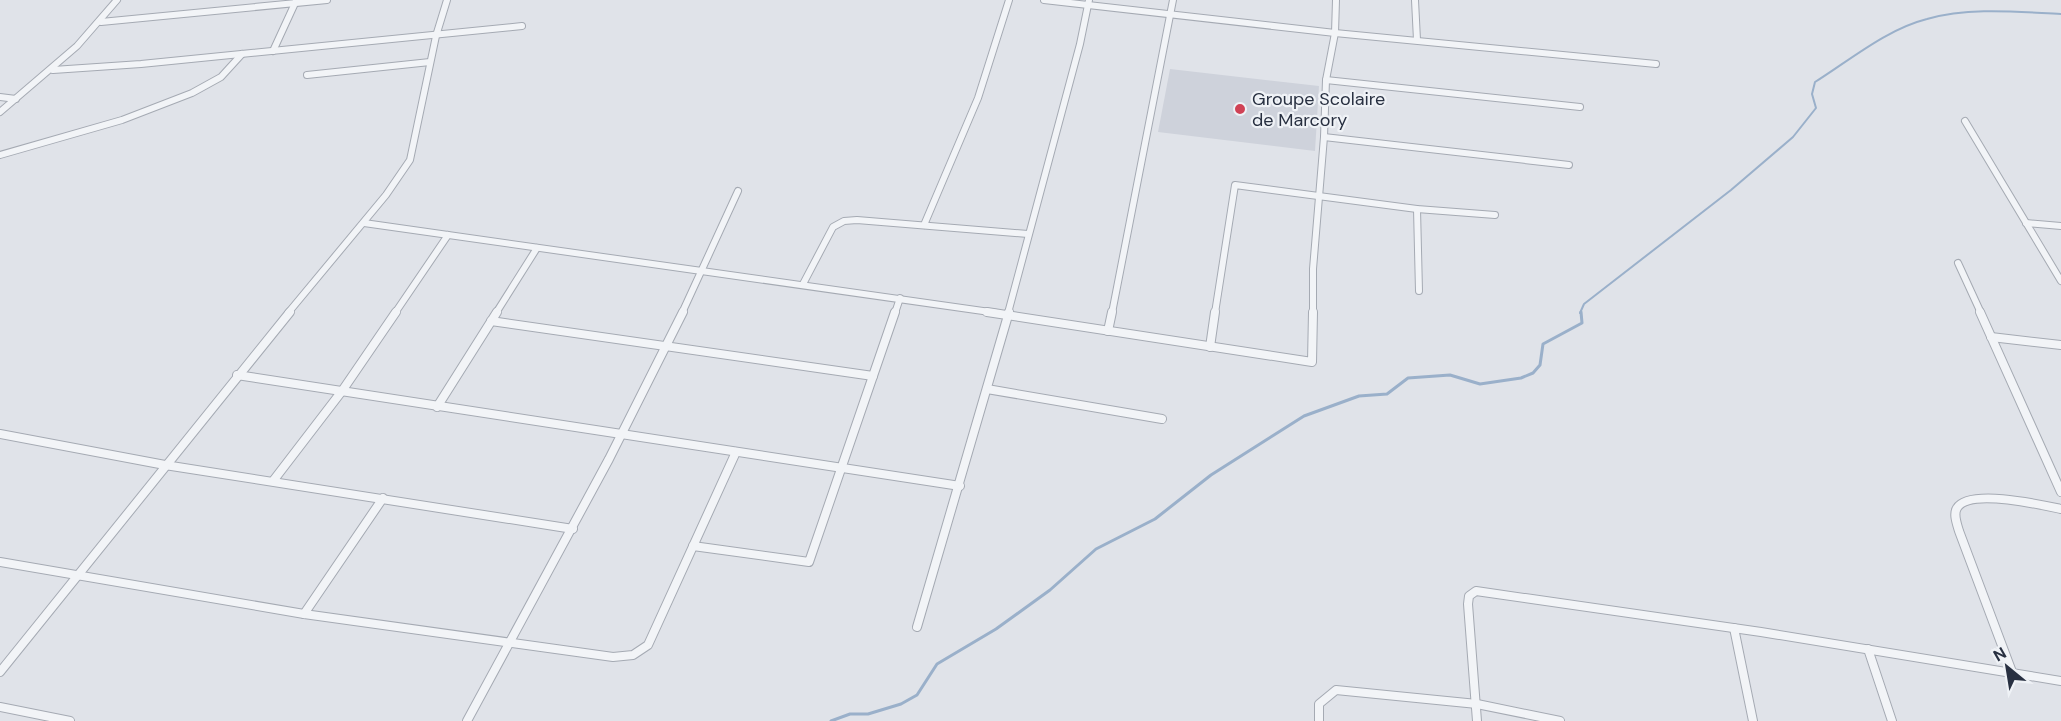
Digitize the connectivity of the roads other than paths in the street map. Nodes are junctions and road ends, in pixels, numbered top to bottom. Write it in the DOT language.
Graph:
graph roads {
  1 [pos="117,0"];
  2 [pos="327,0"];
  3 [pos="447,0"];
  4 [pos="1009,0"];
  5 [pos="1044,0"];
  6 [pos="1173,0"];
  7 [pos="1336,0"];
  8 [pos="1415,0"];
  9 [pos="296,2"];
  10 [pos="1089,2"];
  11 [pos="1173,14"];
  12 [pos="101,22"];
  13 [pos="522,26"];
  14 [pos="1335,33"];
  15 [pos="436,36"];
  16 [pos="1417,40"];
  17 [pos="273,51"];
  18 [pos="242,54"];
  19 [pos="430,62"];
  20 [pos="1656,64"];
  21 [pos="53,70"];
  22 [pos="307,75"];
  23 [pos="1326,80"];
  24 [pos="0,97"];
  25 [pos="16,99"];
  26 [pos="1580,107"];
  27 [pos="0,112"];
  28 [pos="1965,121"];
  29 [pos="1324,137"];
  30 [pos="0,155"];
  31 [pos="1569,165"];
  32 [pos="738,191"];
  33 [pos="1319,195"];
  34 [pos="1417,209"];
  35 [pos="1495,214"];
  36 [pos="364,223"];
  37 [pos="2026,223"];
  38 [pos="924,225"];
  39 [pos="2061,226"];
  40 [pos="1028,234"];
  41 [pos="448,235"];
  42 [pos="537,248"];
  43 [pos="1958,262"];
  44 [pos="704,272"];
  45 [pos="2061,281"];
  46 [pos="803,284"];
  47 [pos="1419,291"];
  48 [pos="900,298"];
  49 [pos="1008,314"];
  50 [pos="491,321"];
  51 [pos="1108,331"];
  52 [pos="1991,337"];
  53 [pos="2061,345"];
  54 [pos="667,346"];
  55 [pos="1210,347"];
  56 [pos="237,375"];
  57 [pos="873,376"];
  58 [pos="987,389"];
  59 [pos="342,391"];
  60 [pos="437,407"];
  61 [pos="1162,419"];
  62 [pos="0,434"];
  63 [pos="620,434"];
  64 [pos="736,452"];
  65 [pos="165,465"];
  66 [pos="842,468"];
  67 [pos="273,481"];
  68 [pos="960,486"];
  69 [pos="2061,492"];
  70 [pos="382,498"];
  71 [pos="2061,508"];
  72 [pos="573,529"];
  73 [pos="693,546"];
  74 [pos="0,562"];
  75 [pos="80,574"];
  76 [pos="304,614"];
  77 [pos="917,627"];
  78 [pos="1734,628"];
  79 [pos="509,644"];
  80 [pos="1868,649"];
  81 [pos="0,672"];
  82 [pos="2012,672"];
  83 [pos="2061,681"];
  84 [pos="1477,704"];
  85 [pos="0,707"];
  86 [pos="70,721"];
  87 [pos="467,721"];
  88 [pos="1319,721"];
  89 [pos="1477,721"];
  90 [pos="1560,721"];
  91 [pos="1753,721"];
  92 [pos="1892,721"];
  1 -- 12 [label="street"];
  2 -- 9 [label="street"];
  3 -- 15 [label="street"];
  4 -- 38 [label="street"];
  5 -- 10 [label="street"];
  6 -- 11 [label="street"];
  7 -- 14 [label="street"];
  8 -- 16 [label="street"];
  9 -- 12 [label="street"];
  9 -- 17 [label="street"];
  10 -- 11 [label="street"];
  10 -- 40 [label="street"];
  11 -- 14 [label="street"];
  11 -- 51 [label="street"];
  12 -- 21 [label="street"];
  13 -- 15 [label="street"];
  14 -- 16 [label="street"];
  14 -- 23 [label="street"];
  15 -- 17 [label="street"];
  15 -- 19 [label="street"];
  16 -- 20 [label="street"];
  17 -- 18 [label="street"];
  18 -- 21 [label="street"];
  18 -- 30 [label="street"];
  19 -- 22 [label="street"];
  19 -- 36 [label="street"];
  21 -- 25 [label="street"];
  23 -- 26 [label="street"];
  23 -- 29 [label="street"];
  24 -- 25 [label="street"];
  25 -- 27 [label="street"];
  28 -- 37 [label="street"];
  29 -- 31 [label="street"];
  29 -- 33 [label="street"];
  32 -- 44 [label="street"];
  33 -- 34 [label="street"];
  33 -- 55 [label="street"];
  33 -- 55 [label="street"];
  34 -- 35 [label="street"];
  34 -- 47 [label="street"];
  36 -- 41 [label="street"];
  36 -- 56 [label="street"];
  37 -- 39 [label="street"];
  37 -- 45 [label="street"];
  38 -- 40 [label="street"];
  38 -- 46 [label="street"];
  40 -- 49 [label="street"];
  41 -- 42 [label="street"];
  41 -- 59 [label="street"];
  42 -- 44 [label="street"];
  42 -- 50 [label="street"];
  43 -- 52 [label="street"];
  44 -- 46 [label="street"];
  44 -- 54 [label="street"];
  46 -- 48 [label="street"];
  48 -- 49 [label="street"];
  48 -- 57 [label="street"];
  49 -- 51 [label="street"];
  49 -- 58 [label="street"];
  50 -- 54 [label="street"];
  50 -- 60 [label="street"];
  51 -- 55 [label="street"];
  52 -- 53 [label="street"];
  52 -- 69 [label="street"];
  54 -- 57 [label="street"];
  54 -- 63 [label="street"];
  56 -- 59 [label="street"];
  56 -- 65 [label="street"];
  57 -- 66 [label="street"];
  58 -- 61 [label="street"];
  58 -- 68 [label="street"];
  59 -- 60 [label="street"];
  59 -- 67 [label="street"];
  60 -- 63 [label="street"];
  62 -- 65 [label="street"];
  63 -- 64 [label="street"];
  63 -- 72 [label="street"];
  64 -- 66 [label="street"];
  64 -- 73 [label="street"];
  65 -- 67 [label="street"];
  65 -- 75 [label="street"];
  66 -- 68 [label="street"];
  66 -- 73 [label="street"];
  67 -- 70 [label="street"];
  68 -- 77 [label="street"];
  70 -- 72 [label="street"];
  70 -- 76 [label="street"];
  71 -- 82 [label="street"];
  72 -- 79 [label="street"];
  73 -- 79 [label="street"];
  74 -- 75 [label="street"];
  75 -- 76 [label="street"];
  75 -- 81 [label="street"];
  76 -- 79 [label="street"];
  78 -- 80 [label="street"];
  78 -- 84 [label="street"];
  78 -- 91 [label="street"];
  79 -- 87 [label="street"];
  80 -- 82 [label="street"];
  80 -- 92 [label="street"];
  82 -- 83 [label="street"];
  84 -- 88 [label="street"];
  84 -- 89 [label="street"];
  84 -- 90 [label="street"];
  85 -- 86 [label="street"];
}
